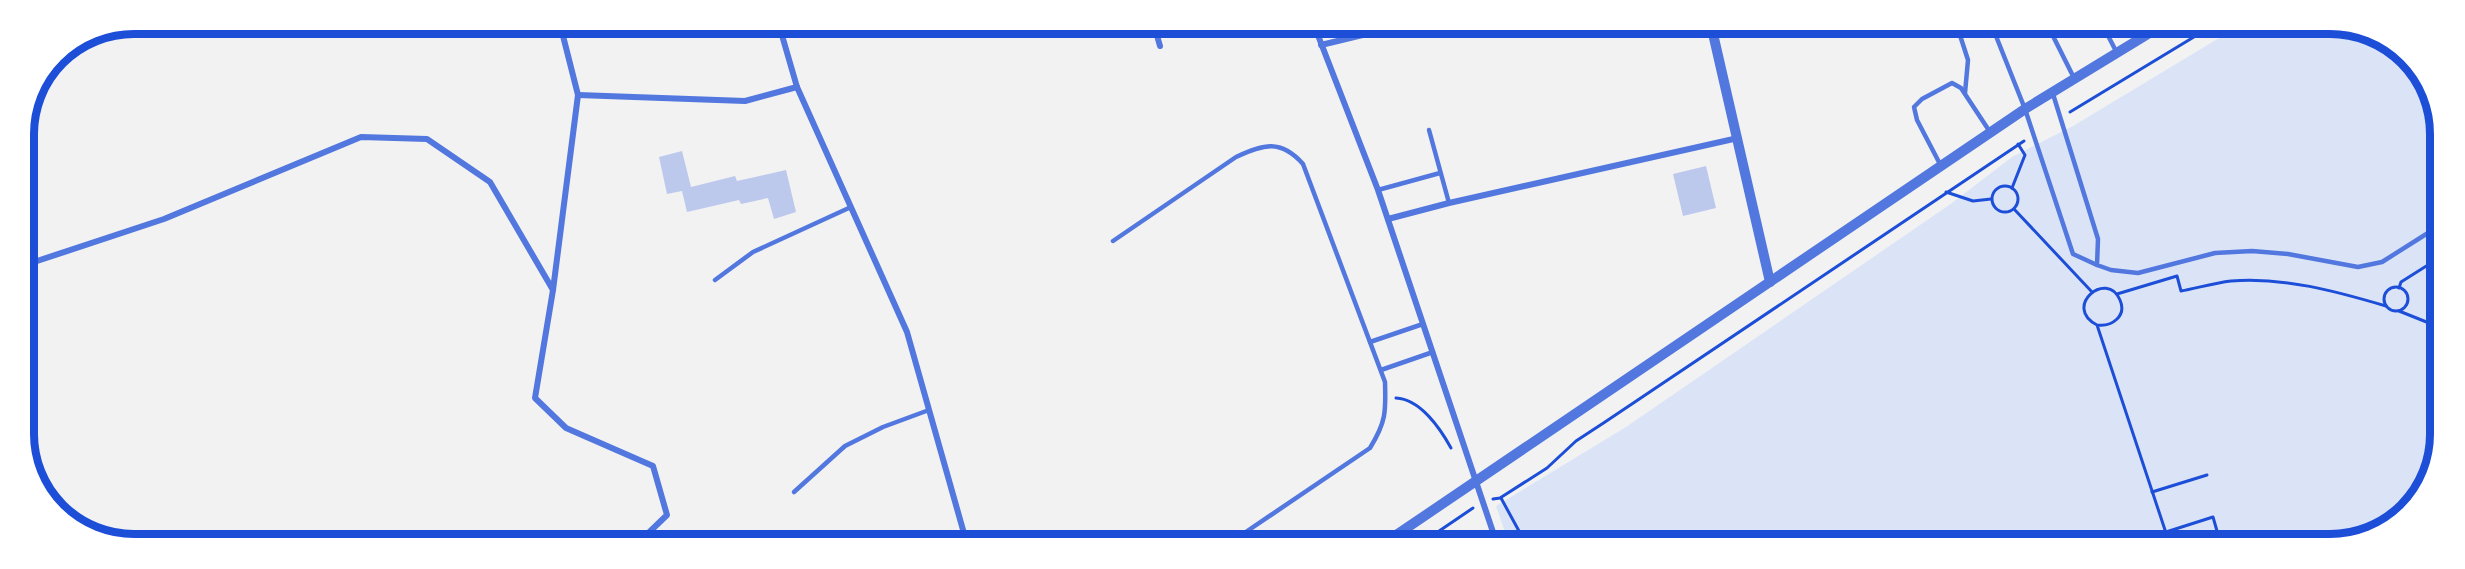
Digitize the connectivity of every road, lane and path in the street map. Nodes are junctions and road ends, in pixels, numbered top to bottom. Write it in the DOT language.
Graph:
graph roads {
  1 [pos="563,34"];
  2 [pos="782,34"];
  3 [pos="1157,34"];
  4 [pos="1317,34"];
  5 [pos="1367,34"];
  6 [pos="1713,34"];
  7 [pos="1960,34"];
  8 [pos="1995,34"];
  9 [pos="2052,34"];
  10 [pos="2107,34"];
  11 [pos="2147,34"];
  12 [pos="2199,34"];
  13 [pos="1321,45"];
  14 [pos="1161,46"];
  15 [pos="2117,53"];
  16 [pos="2074,78"];
  17 [pos="797,87"];
  18 [pos="2052,92"];
  19 [pos="1965,93"];
  20 [pos="578,95"];
  21 [pos="2025,109"];
  22 [pos="2060,118"];
  23 [pos="1430,130"];
  24 [pos="1990,132"];
  25 [pos="2034,135"];
  26 [pos="1738,138"];
  27 [pos="2018,144"];
  28 [pos="1941,166"];
  29 [pos="1440,173"];
  30 [pos="2012,188"];
  31 [pos="1378,190"];
  32 [pos="1946,192"];
  33 [pos="1991,199"];
  34 [pos="1449,203"];
  35 [pos="851,207"];
  36 [pos="2014,209"];
  37 [pos="1388,219"];
  38 [pos="2430,232"];
  39 [pos="1113,241"];
  40 [pos="35,263"];
  41 [pos="2430,264"];
  42 [pos="2097,265"];
  43 [pos="715,280"];
  44 [pos="1770,282"];
  45 [pos="2399,288"];
  46 [pos="554,290"];
  47 [pos="2092,292"];
  48 [pos="2116,294"];
  49 [pos="2386,306"];
  50 [pos="2399,311"];
  51 [pos="2430,323"];
  52 [pos="1423,324"];
  53 [pos="2097,325"];
  54 [pos="1370,342"];
  55 [pos="1433,352"];
  56 [pos="1380,370"];
  57 [pos="1386,398"];
  58 [pos="929,410"];
  59 [pos="1454,453"];
  60 [pos="2207,475"];
  61 [pos="1476,481"];
  62 [pos="794,492"];
  63 [pos="2152,492"];
  64 [pos="1500,498"];
  65 [pos="1483,502"];
  66 [pos="2166,532"];
  67 [pos="647,534"];
  68 [pos="964,534"];
  69 [pos="1243,534"];
  70 [pos="1398,534"];
  71 [pos="1435,534"];
  72 [pos="1494,534"];
  73 [pos="1520,534"];
  74 [pos="2218,534"];
  1 -- 20 [label="street"];
  2 -- 17 [label="street"];
  3 -- 14 [label="street"];
  4 -- 13 [label="street"];
  5 -- 13 [label="street"];
  6 -- 26 [label="street"];
  7 -- 19 [label="lane"];
  8 -- 21 [label="lane"];
  9 -- 16 [label="lane"];
  10 -- 15 [label="lane"];
  11 -- 15 [label="street"];
  12 -- 22 [label="path"];
  13 -- 31 [label="street"];
  15 -- 16 [label="street"];
  16 -- 18 [label="street"];
  17 -- 20 [label="street"];
  17 -- 35 [label="street"];
  18 -- 21 [label="street"];
  18 -- 22 [label="lane"];
  19 -- 24 [label="lane"];
  19 -- 28 [label="lane"];
  20 -- 46 [label="street"];
  21 -- 24 [label="street"];
  21 -- 25 [label="lane"];
  22 -- 42 [label="lane"];
  23 -- 29 [label="lane"];
  24 -- 28 [label="street"];
  25 -- 27 [label="path"];
  25 -- 42 [label="lane"];
  26 -- 34 [label="street"];
  26 -- 44 [label="street"];
  27 -- 30 [label="path"];
  27 -- 32 [label="path"];
  28 -- 44 [label="street"];
  29 -- 31 [label="lane"];
  29 -- 34 [label="lane"];
  30 -- 33 [label="path"];
  30 -- 36 [label="path"];
  31 -- 37 [label="street"];
  32 -- 33 [label="path"];
  32 -- 64 [label="path"];
  33 -- 36 [label="path"];
  34 -- 37 [label="street"];
  35 -- 43 [label="lane"];
  35 -- 58 [label="street"];
  36 -- 47 [label="path"];
  37 -- 52 [label="street"];
  38 -- 42 [label="lane"];
  39 -- 54 [label="lane"];
  40 -- 46 [label="street"];
  41 -- 45 [label="path"];
  44 -- 61 [label="street"];
  45 -- 49 [label="path"];
  45 -- 50 [label="path"];
  46 -- 67 [label="street"];
  47 -- 48 [label="path"];
  47 -- 53 [label="path"];
  48 -- 49 [label="path"];
  48 -- 53 [label="path"];
  49 -- 50 [label="path"];
  50 -- 51 [label="path"];
  52 -- 54 [label="lane"];
  52 -- 55 [label="street"];
  53 -- 63 [label="path"];
  54 -- 56 [label="lane"];
  55 -- 56 [label="lane"];
  55 -- 61 [label="street"];
  56 -- 57 [label="lane"];
  57 -- 59 [label="path"];
  57 -- 69 [label="lane"];
  58 -- 62 [label="lane"];
  58 -- 68 [label="street"];
  60 -- 63 [label="path"];
  61 -- 65 [label="street"];
  61 -- 70 [label="street"];
  63 -- 66 [label="path"];
  64 -- 65 [label="path"];
  64 -- 73 [label="path"];
  65 -- 71 [label="path"];
  65 -- 72 [label="street"];
  66 -- 74 [label="path"];
}
